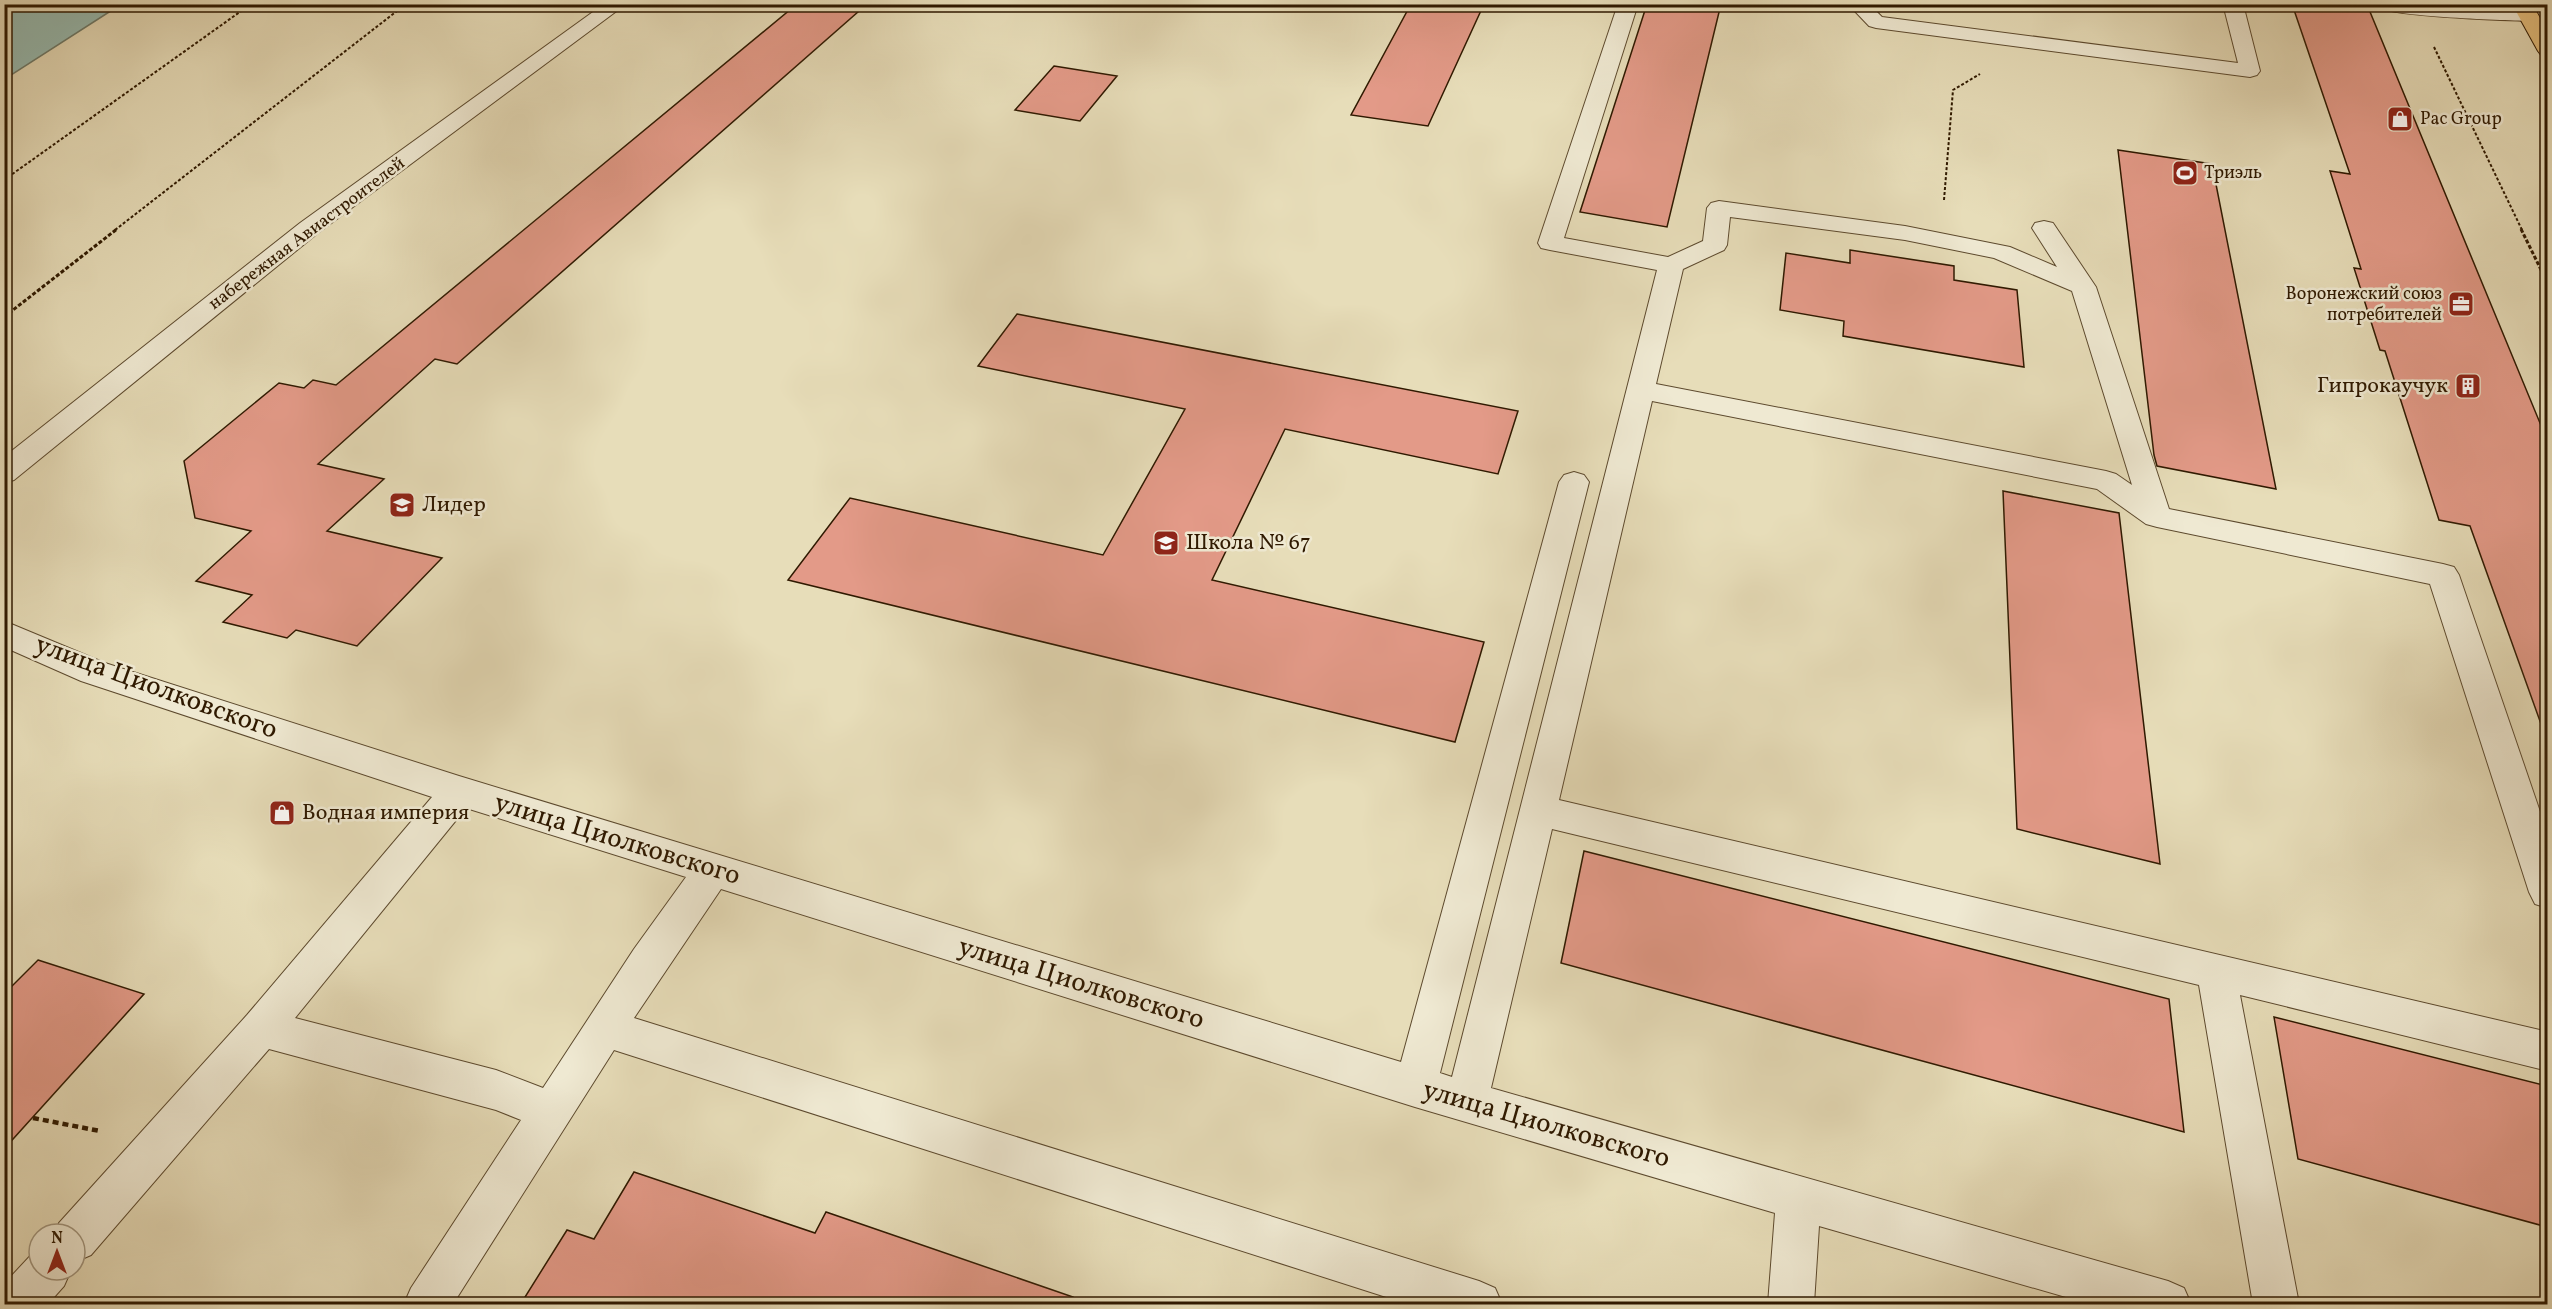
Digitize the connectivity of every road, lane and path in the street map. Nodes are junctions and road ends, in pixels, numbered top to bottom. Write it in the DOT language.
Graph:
graph roads {
  1 [pos="251,4"];
  2 [pos="406,4"];
  3 [pos="617,4"];
  4 [pos="1628,4"];
  5 [pos="1857,4"];
  6 [pos="2233,4"];
  7 [pos="2379,4"];
  8 [pos="2415,9"];
  9 [pos="2525,10"];
  10 [pos="2006,39"];
  11 [pos="2547,51"];
  12 [pos="4,180"];
  13 [pos="2044,228"];
  14 [pos="1941,240"];
  15 [pos="1671,266"];
  16 [pos="2547,285"];
  17 [pos="2083,288"];
  18 [pos="4,317"];
  19 [pos="1642,390"];
  20 [pos="4,473"];
  21 [pos="1574,482"];
  22 [pos="2157,517"];
  23 [pos="4,633"];
  24 [pos="459,791"];
  25 [pos="1537,810"];
  26 [pos="713,870"];
  27 [pos="2547,892"];
  28 [pos="2216,971"];
  29 [pos="261,1028"];
  30 [pos="606,1028"];
  31 [pos="2547,1052"];
  32 [pos="1415,1087"];
  33 [pos="1467,1102"];
  34 [pos="552,1112"];
  35 [pos="1798,1199"];
  36 [pos="87,1225"];
  37 [pos="38,1282"];
  38 [pos="18,1305"];
  39 [pos="427,1305"];
  40 [pos="1479,1305"];
  41 [pos="1791,1305"];
  42 [pos="2168,1305"];
  43 [pos="2276,1305"];
  1 -- 12 [label="path"];
  2 -- 18 [label="path"];
  3 -- 20 [label="street, набережная Авиастроителей"];
  4 -- 15 [label="street"];
  5 -- 10 [label="street"];
  6 -- 10 [label="street"];
  7 -- 8 [label="street"];
  8 -- 9 [label="street"];
  8 -- 16 [label="path"];
  9 -- 11 [label="main road"];
  10 -- 14 [label="path"];
  13 -- 17 [label="street"];
  14 -- 15 [label="street"];
  14 -- 17 [label="street"];
  15 -- 19 [label="street"];
  17 -- 22 [label="street"];
  19 -- 22 [label="street"];
  19 -- 25 [label="street"];
  21 -- 32 [label="street"];
  22 -- 27 [label="street"];
  23 -- 24 [label="street, улица Циолковского"];
  24 -- 26 [label="street, улица Циолковского"];
  24 -- 29 [label="street"];
  25 -- 28 [label="street"];
  25 -- 33 [label="street"];
  26 -- 30 [label="street"];
  26 -- 32 [label="street, улица Циолковского"];
  28 -- 31 [label="street"];
  28 -- 43 [label="street"];
  29 -- 34 [label="street"];
  29 -- 36 [label="street"];
  30 -- 34 [label="street"];
  30 -- 40 [label="street"];
  32 -- 33 [label="street, улица Циолковского"];
  33 -- 35 [label="street, улица Циолковского"];
  34 -- 39 [label="street"];
  35 -- 41 [label="street"];
  35 -- 42 [label="street, улица Циолковского"];
  37 -- 38 [label="street"];
}
